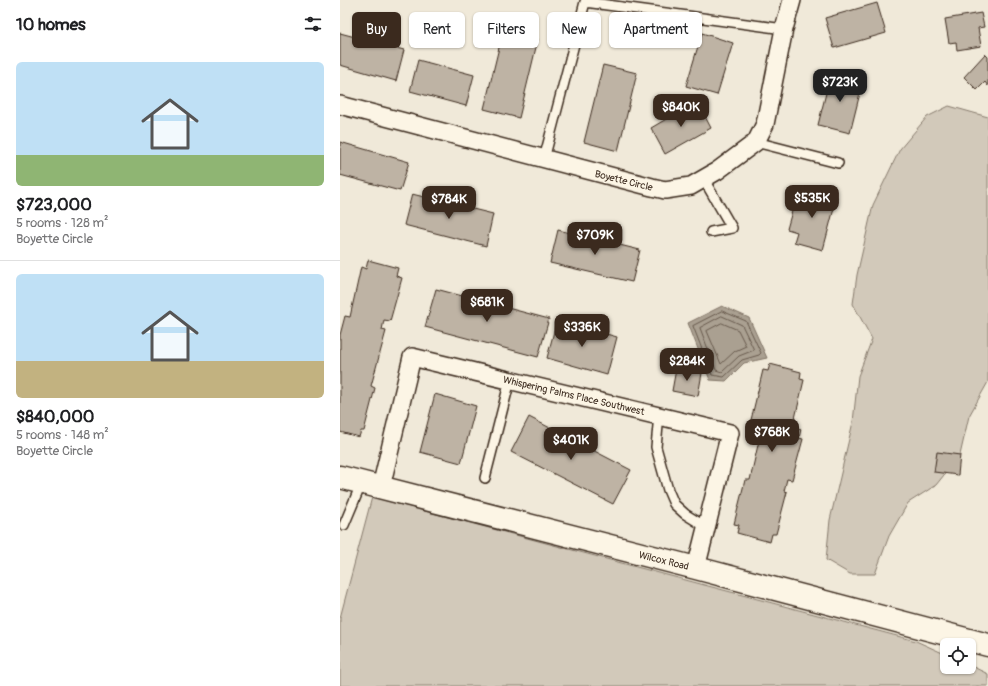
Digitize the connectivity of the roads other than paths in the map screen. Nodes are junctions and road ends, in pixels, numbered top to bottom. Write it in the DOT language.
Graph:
graph roads {
  1 [pos="792,0"];
  2 [pos="784,29"];
  3 [pos="340,105"];
  4 [pos="756,142"];
  5 [pos="544,159"];
  6 [pos="838,163"];
  7 [pos="703,178"];
  8 [pos="711,232"];
  9 [pos="510,380"];
  10 [pos="659,415"];
  11 [pos="340,477"];
  12 [pos="485,478"];
  13 [pos="371,484"];
  14 [pos="341,527"];
  15 [pos="706,527"];
  16 [pos="696,568"];
  17 [pos="988,645"];
  1 -- 2 [label="street, Boyette Circle"];
  2 -- 4 [label="street, Boyette Circle"];
  2 -- 5 [label="lane"];
  3 -- 5 [label="street, Boyette Circle"];
  4 -- 6 [label="lane"];
  4 -- 7 [label="street, Boyette Circle"];
  5 -- 7 [label="street, Boyette Circle"];
  7 -- 8 [label="lane"];
  9 -- 10 [label="street, Whispering Palms Place Southwest"];
  9 -- 12 [label="lane"];
  9 -- 13 [label="street, Whispering Palms Place Southwest"];
  10 -- 15 [label="lane"];
  10 -- 15 [label="street, Whispering Palms Place Southwest"];
  11 -- 13 [label="street, Wilcox Road"];
  13 -- 14 [label="lane"];
  13 -- 16 [label="street, Wilcox Road"];
  15 -- 16 [label="street, Whispering Palms Place Southwest"];
  16 -- 17 [label="street, Wilcox Road"];
}
